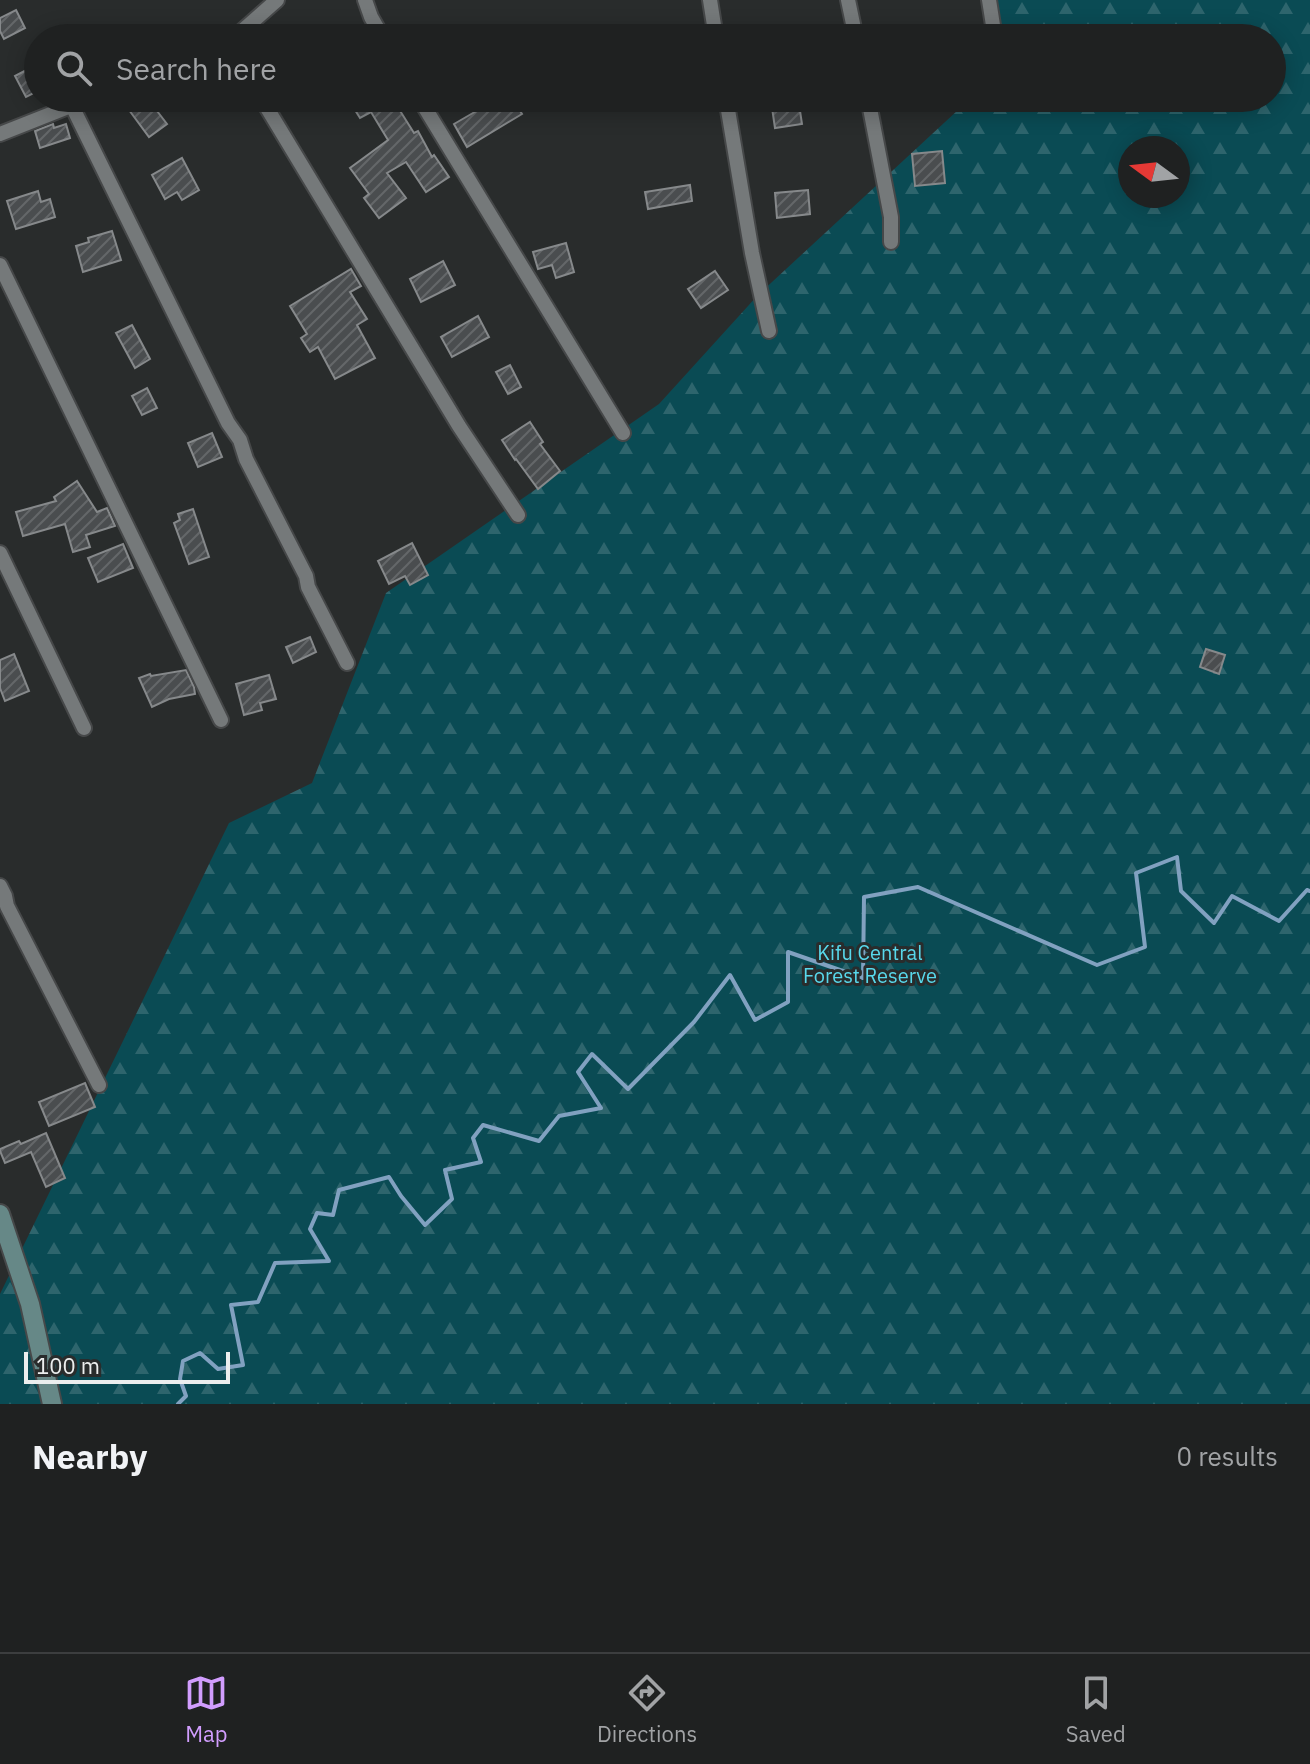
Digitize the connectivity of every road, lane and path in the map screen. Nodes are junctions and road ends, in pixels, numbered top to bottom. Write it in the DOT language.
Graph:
graph roads {
  1 [pos="277,0"];
  2 [pos="365,0"];
  3 [pos="710,0"];
  4 [pos="848,0"];
  5 [pos="989,0"];
  6 [pos="250,24"];
  7 [pos="375,24"];
  8 [pos="714,24"];
  9 [pos="853,24"];
  10 [pos="993,24"];
  11 [pos="57,112"];
  12 [pos="75,112"];
  13 [pos="269,112"];
  14 [pos="428,112"];
  15 [pos="728,112"];
  16 [pos="871,112"];
  17 [pos="0,134"];
  18 [pos="891,242"];
  19 [pos="0,265"];
  20 [pos="769,331"];
  21 [pos="623,433"];
  22 [pos="518,515"];
  23 [pos="0,553"];
  24 [pos="347,663"];
  25 [pos="221,720"];
  26 [pos="84,728"];
  27 [pos="0,886"];
  28 [pos="99,1085"];
  29 [pos="0,1214"];
  30 [pos="52,1404"];
  1 -- 6 [label="street"];
  2 -- 7 [label="street"];
  3 -- 8 [label="street"];
  4 -- 9 [label="street"];
  5 -- 10 [label="street"];
  11 -- 17 [label="street"];
  12 -- 24 [label="street"];
  13 -- 22 [label="street"];
  14 -- 21 [label="street"];
  15 -- 20 [label="street"];
  16 -- 18 [label="street"];
  19 -- 25 [label="street"];
  23 -- 26 [label="street"];
  27 -- 28 [label="street"];
  29 -- 30 [label="street"];
}
